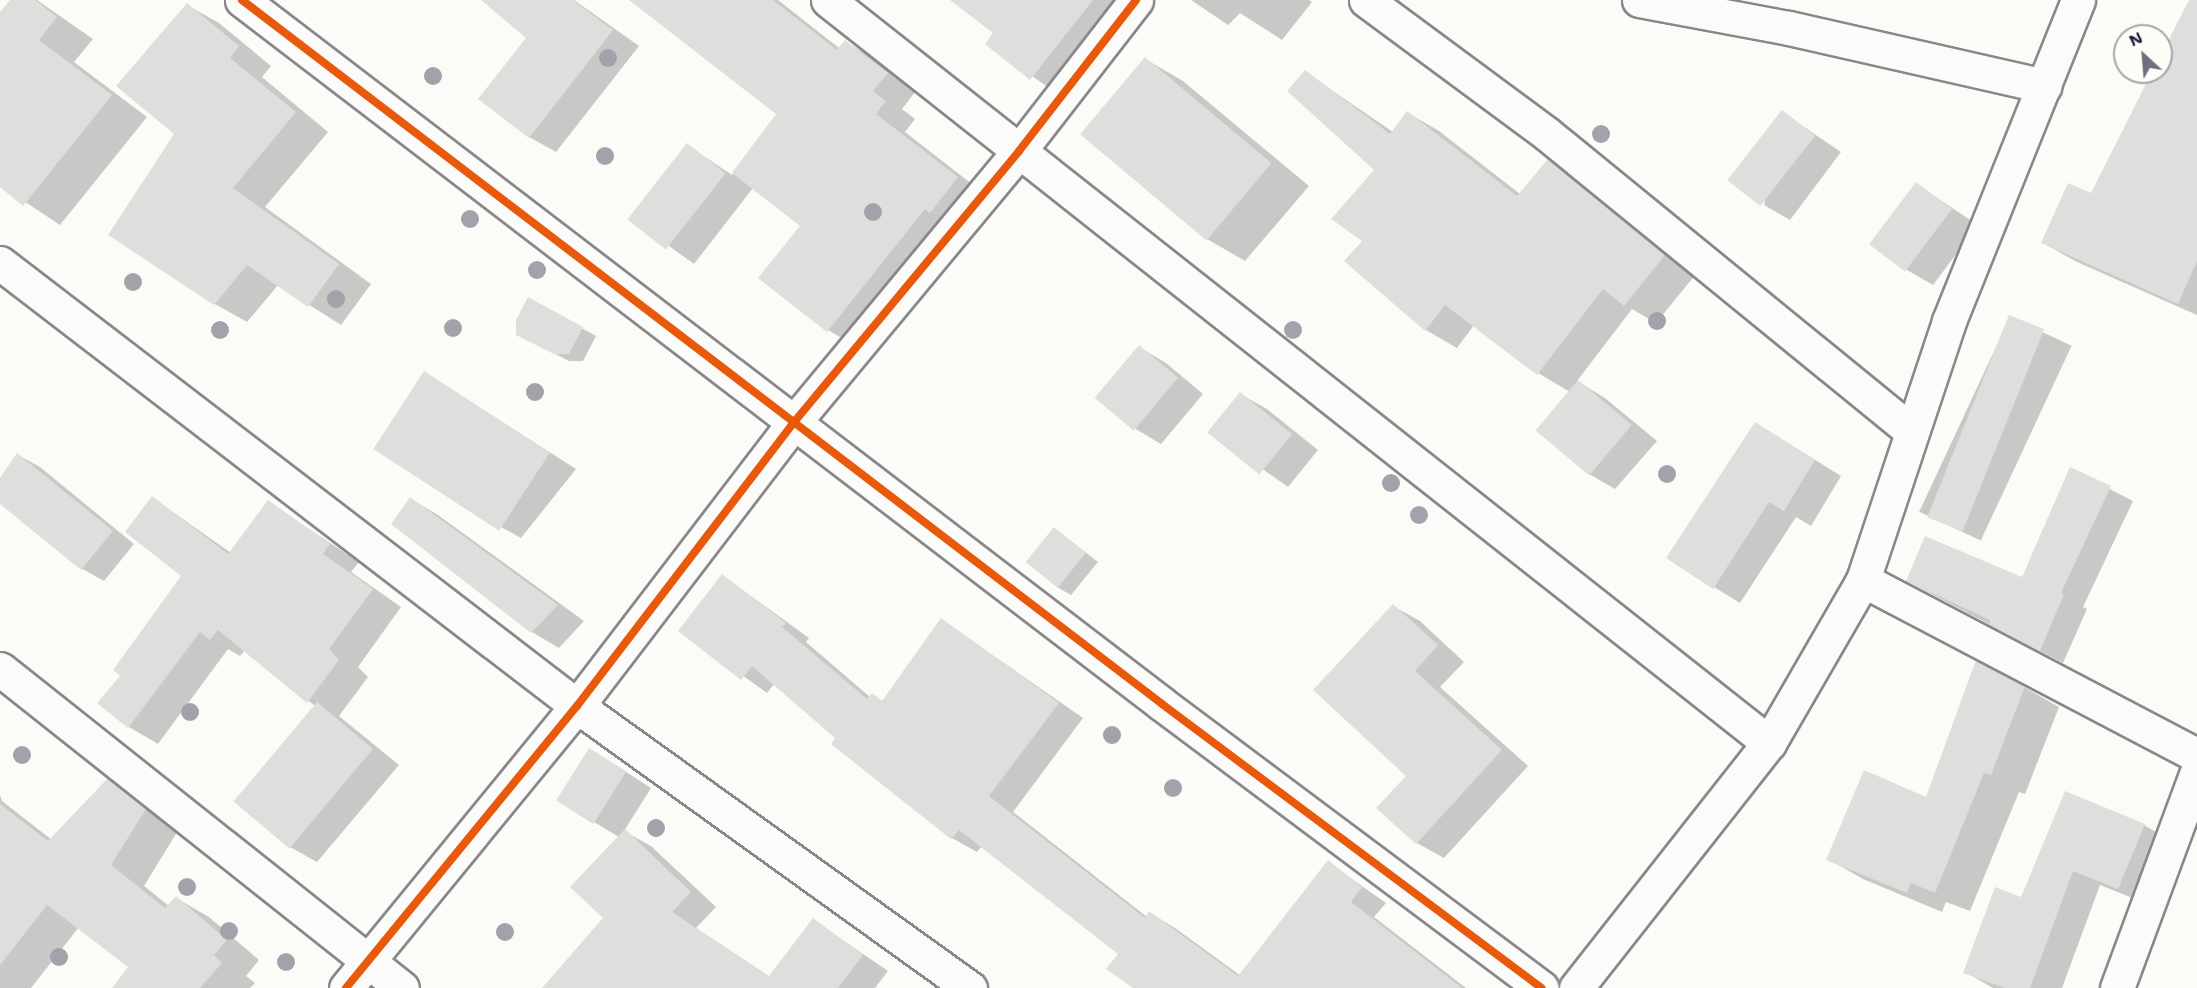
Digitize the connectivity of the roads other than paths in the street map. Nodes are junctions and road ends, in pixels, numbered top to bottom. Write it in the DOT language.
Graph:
graph roads {
  1 [pos="242,0"];
  2 [pos="828,0"];
  3 [pos="1136,0"];
  4 [pos="1365,0"];
  5 [pos="1639,0"];
  6 [pos="2078,0"];
  7 [pos="2044,86"];
  8 [pos="1019,151"];
  9 [pos="0,263"];
  10 [pos="795,421"];
  11 [pos="1911,430"];
  12 [pos="1863,580"];
  13 [pos="0,669"];
  14 [pos="577,706"];
  15 [pos="1769,743"];
  16 [pos="2197,755"];
  17 [pos="2197,772"];
  18 [pos="367,961"];
  19 [pos="346,988"];
  20 [pos="402,988"];
  21 [pos="970,988"];
  22 [pos="1542,988"];
  23 [pos="1576,988"];
  24 [pos="2117,988"];
  1 -- 10 [label="street"];
  2 -- 8 [label="street"];
  3 -- 8 [label="street"];
  4 -- 11 [label="street"];
  5 -- 7 [label="street"];
  6 -- 7 [label="street"];
  7 -- 11 [label="street"];
  8 -- 10 [label="street"];
  8 -- 15 [label="street"];
  9 -- 14 [label="street"];
  10 -- 14 [label="street"];
  10 -- 22 [label="street"];
  11 -- 12 [label="street"];
  12 -- 15 [label="street"];
  12 -- 16 [label="street"];
  13 -- 18 [label="street"];
  14 -- 18 [label="street"];
  14 -- 21 [label="street"];
  15 -- 23 [label="street"];
  17 -- 24 [label="street"];
  18 -- 19 [label="street"];
  18 -- 20 [label="street"];
}
